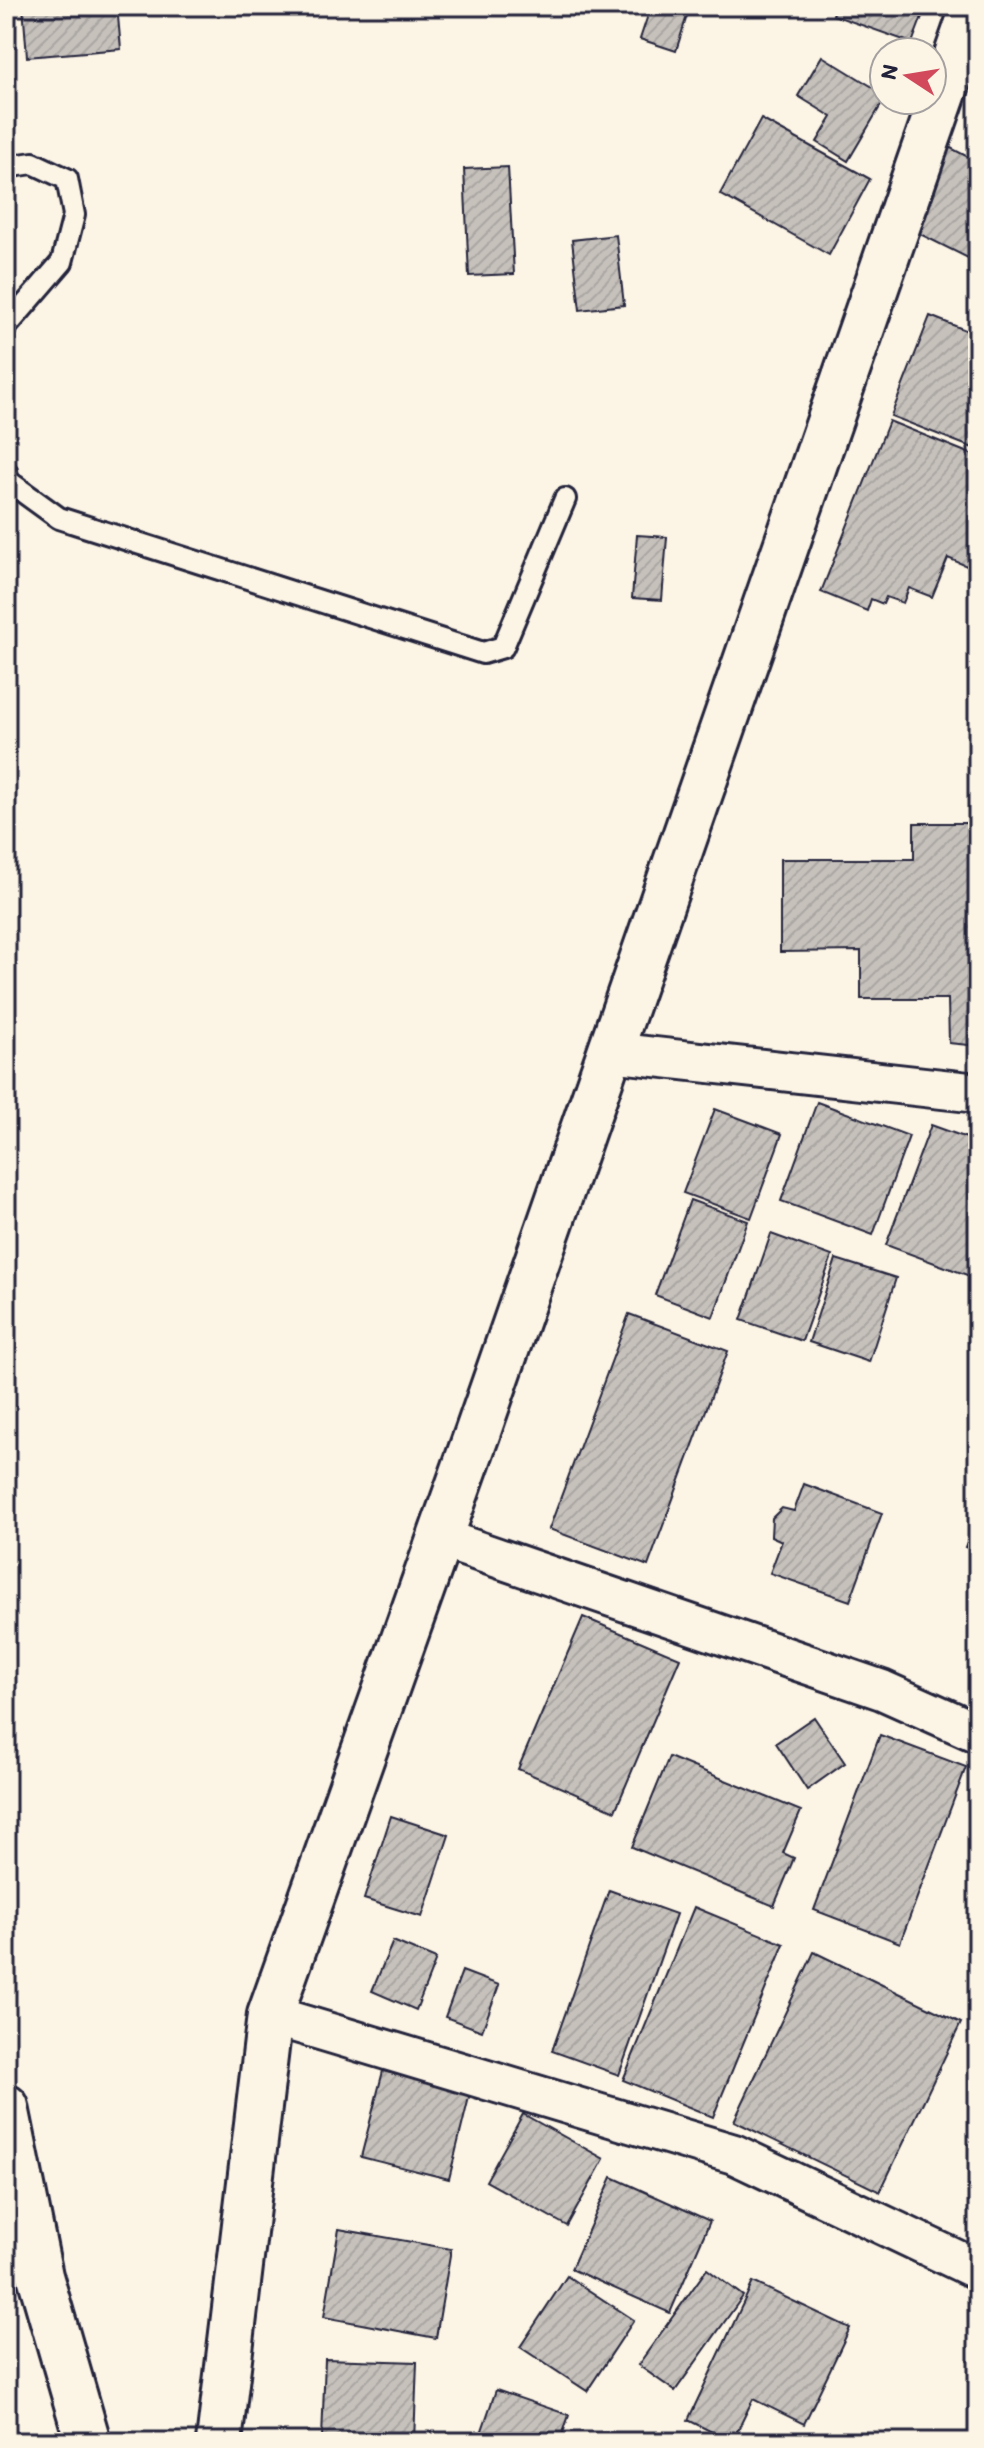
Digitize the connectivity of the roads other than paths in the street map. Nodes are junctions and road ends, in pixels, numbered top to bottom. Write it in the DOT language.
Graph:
graph roads {
  1 [pos="974,6"];
  2 [pos="6,167"];
  3 [pos="6,327"];
  4 [pos="6,471"];
  5 [pos="565,499"];
  6 [pos="610,1052"];
  7 [pos="978,1093"];
  8 [pos="440,1538"];
  9 [pos="978,1733"];
  10 [pos="270,2015"];
  11 [pos="6,2107"];
  12 [pos="978,2270"];
  13 [pos="88,2442"];
  14 [pos="219,2442"];
  1 -- 6 [label="main road"];
  2 -- 3 [label="lane"];
  4 -- 5 [label="lane"];
  6 -- 7 [label="street"];
  6 -- 8 [label="main road"];
  8 -- 9 [label="street"];
  8 -- 10 [label="main road"];
  10 -- 12 [label="street"];
  10 -- 14 [label="main road"];
  11 -- 13 [label="main road"];
}
